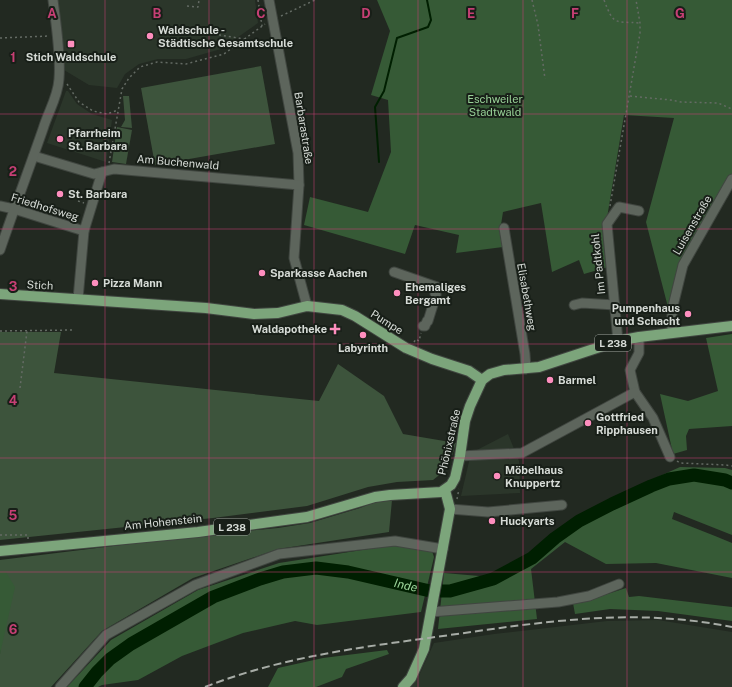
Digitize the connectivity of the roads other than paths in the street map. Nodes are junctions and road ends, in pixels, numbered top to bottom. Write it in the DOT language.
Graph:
graph roads {
  1 [pos="53,0"];
  2 [pos="269,0"];
  3 [pos="34,156"];
  4 [pos="102,172"];
  5 [pos="732,180"];
  6 [pos="299,185"];
  7 [pos="0,206"];
  8 [pos="14,209"];
  9 [pos="639,211"];
  10 [pos="504,228"];
  11 [pos="84,231"];
  12 [pos="0,250"];
  13 [pos="394,272"];
  14 [pos="0,294"];
  15 [pos="78,299"];
  16 [pos="574,305"];
  17 [pos="615,305"];
  18 [pos="307,306"];
  19 [pos="423,326"];
  20 [pos="732,326"];
  21 [pos="672,333"];
  22 [pos="639,337"];
  23 [pos="618,341"];
  24 [pos="526,369"];
  25 [pos="482,380"];
  26 [pos="635,392"];
  27 [pos="460,456"];
  28 [pos="670,457"];
  29 [pos="445,490"];
  30 [pos="562,505"];
  31 [pos="450,509"];
  32 [pos="443,550"];
  33 [pos="0,551"];
  34 [pos="619,584"];
  35 [pos="431,608"];
  36 [pos="406,686"];
  37 [pos="60,687"];
  1 -- 3 [label="street"];
  2 -- 6 [label="street, Barbarastraße"];
  3 -- 4 [label="street, Am Buchenwald"];
  3 -- 8 [label="street"];
  4 -- 6 [label="street, Am Buchenwald"];
  4 -- 11 [label="street"];
  5 -- 21 [label="street, Luisenstraße"];
  6 -- 18 [label="street, Barbarastraße"];
  7 -- 8 [label="street, Friedhofsweg"];
  8 -- 11 [label="street, Friedhofsweg"];
  8 -- 12 [label="street"];
  9 -- 17 [label="street, Im Padtkohl"];
  10 -- 24 [label="street, Elisabethweg"];
  11 -- 15 [label="street"];
  13 -- 19 [label="street"];
  14 -- 15 [label="main road, Stich"];
  15 -- 18 [label="main road, Pumpe"];
  16 -- 17 [label="street"];
  17 -- 23 [label="street, Im Padtkohl"];
  18 -- 25 [label="main road, Pumpe"];
  20 -- 21 [label="main road, L 238"];
  21 -- 22 [label="main road, L 238"];
  22 -- 23 [label="main road, L 238"];
  22 -- 26 [label="street"];
  23 -- 24 [label="main road, L 238"];
  24 -- 25 [label="main road, L 238"];
  25 -- 27 [label="main road, Phönixstraße"];
  26 -- 27 [label="street"];
  26 -- 28 [label="street"];
  27 -- 29 [label="main road, Phönixstraße"];
  29 -- 31 [label="main road, Phönixstraße"];
  29 -- 33 [label="main road, Am Hohenstein / L 238"];
  30 -- 31 [label="street"];
  31 -- 32 [label="main road, Phönixstraße"];
  32 -- 35 [label="main road, Phönixstraße"];
  32 -- 37 [label="street"];
  34 -- 35 [label="street"];
  35 -- 36 [label="main road, Phönixstraße"];
}
